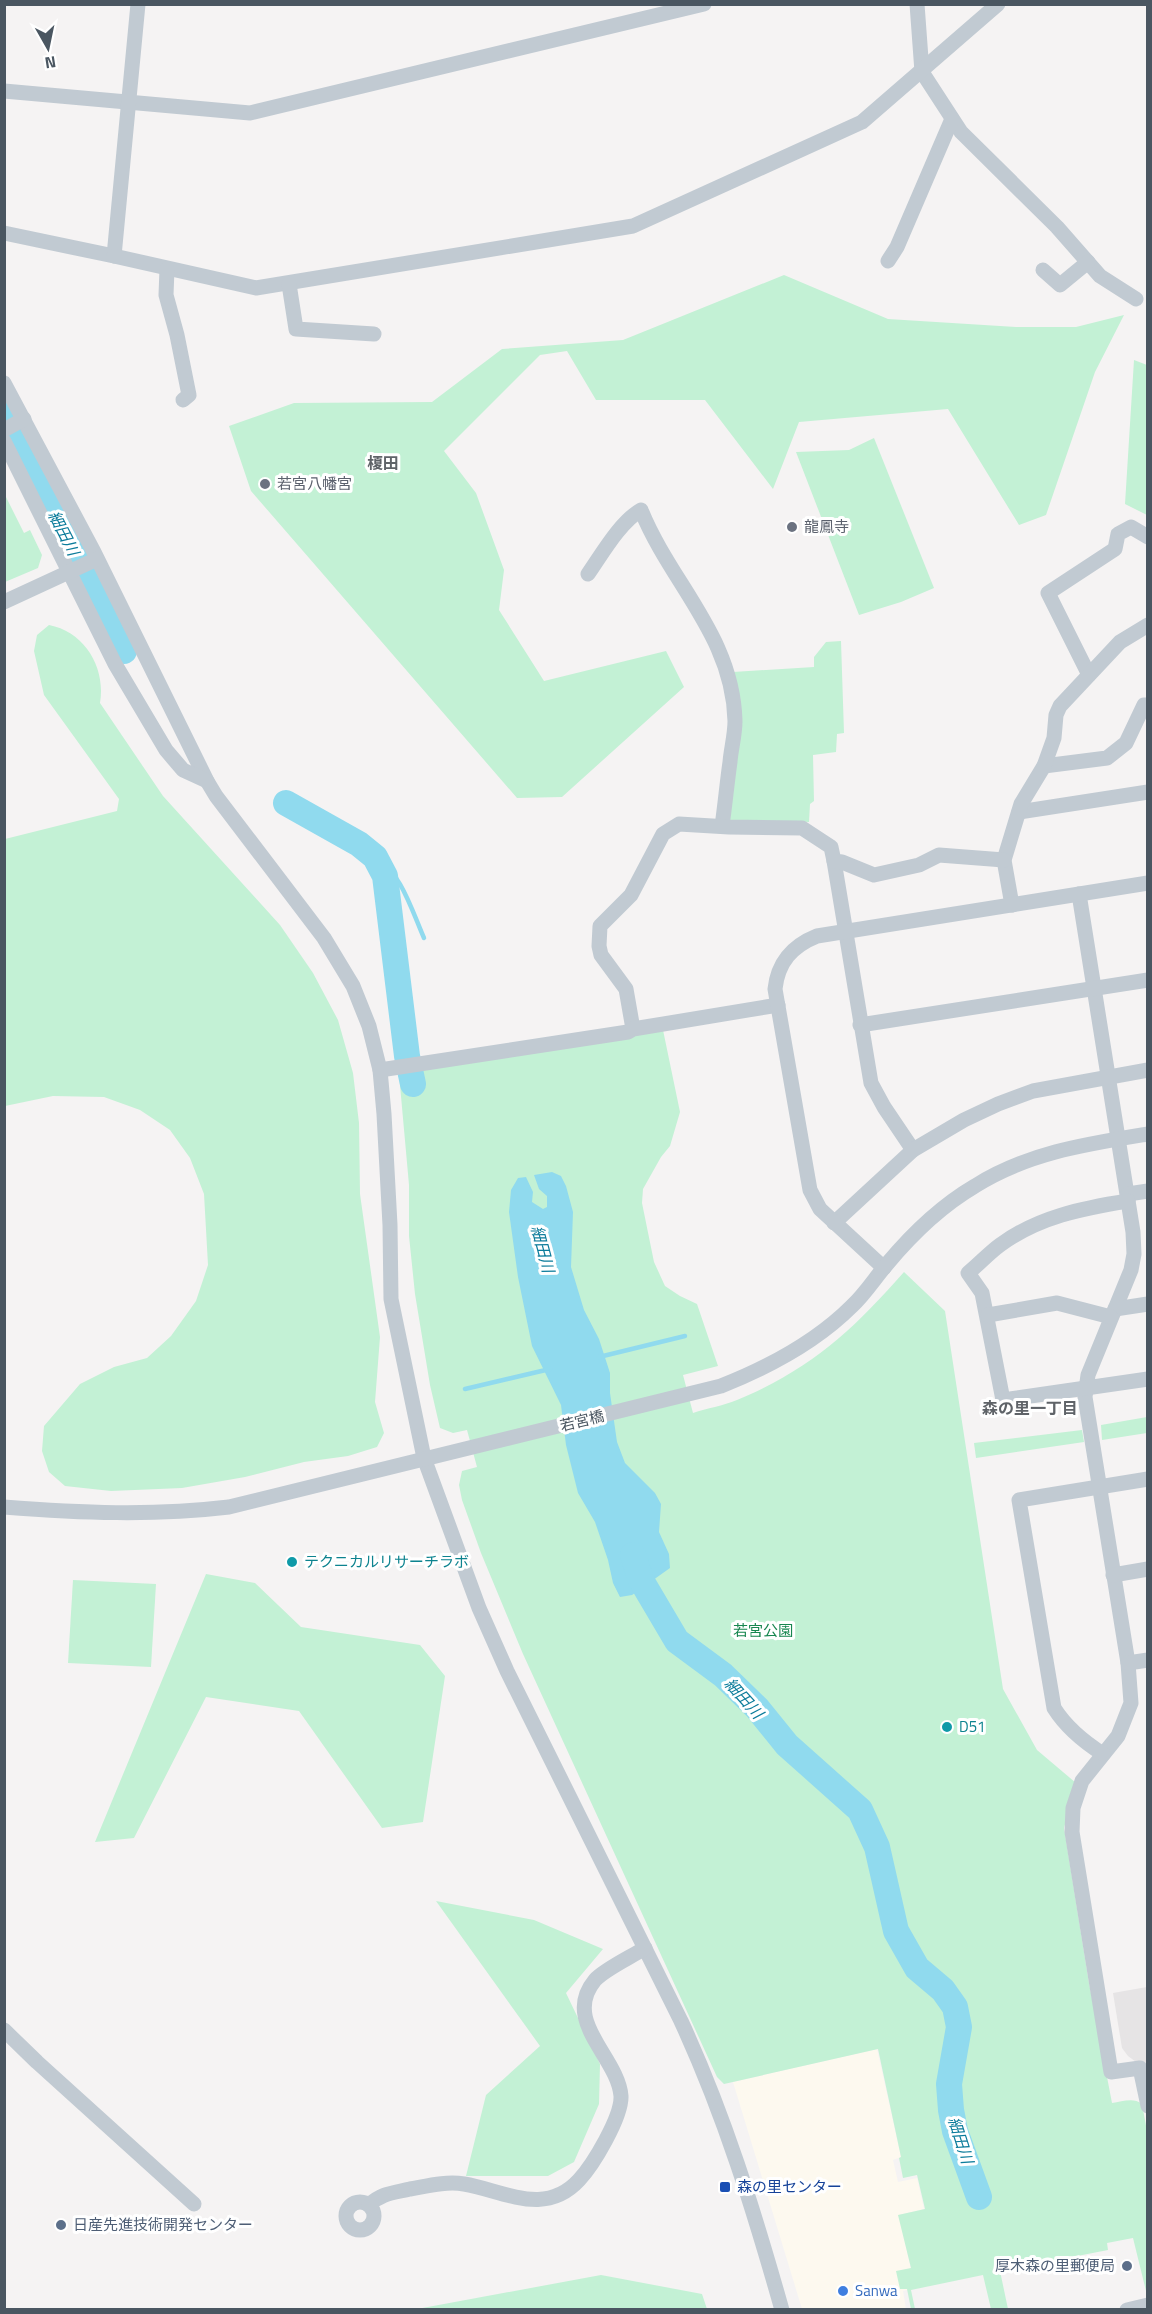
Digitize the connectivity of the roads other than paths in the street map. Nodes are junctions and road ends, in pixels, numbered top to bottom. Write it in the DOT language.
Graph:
graph roads {
  1 [pos="138,4"];
  2 [pos="704,4"];
  3 [pos="917,4"];
  4 [pos="998,4"];
  5 [pos="922,72"];
  6 [pos="4,91"];
  7 [pos="130,103"];
  8 [pos="952,119"];
  9 [pos="4,233"];
  10 [pos="114,255"];
  11 [pos="888,261"];
  12 [pos="1088,262"];
  13 [pos="167,269"];
  14 [pos="1042,270"];
  15 [pos="289,284"];
  16 [pos="1136,299"];
  17 [pos="374,334"];
  18 [pos="4,383"];
  19 [pos="183,400"];
  20 [pos="11,428"];
  21 [pos="1148,537"];
  22 [pos="84,565"];
  23 [pos="588,574"];
  24 [pos="4,602"];
  25 [pos="1148,625"];
  26 [pos="1089,675"];
  27 [pos="1148,705"];
  28 [pos="1044,766"];
  29 [pos="207,781"];
  30 [pos="1148,792"];
  31 [pos="1019,812"];
  32 [pos="722,826"];
  33 [pos="1004,860"];
  34 [pos="834,861"];
  35 [pos="1148,883"];
  36 [pos="1079,894"];
  37 [pos="1012,905"];
  38 [pos="845,932"];
  39 [pos="1148,980"];
  40 [pos="1094,988"];
  41 [pos="778,1005"];
  42 [pos="860,1025"];
  43 [pos="633,1029"];
  44 [pos="380,1070"];
  45 [pos="1148,1070"];
  46 [pos="1108,1076"];
  47 [pos="1148,1134"];
  48 [pos="1119,1138"];
  49 [pos="913,1150"];
  50 [pos="1148,1191"];
  51 [pos="1128,1198"];
  52 [pos="834,1223"];
  53 [pos="884,1268"];
  54 [pos="1148,1304"];
  55 [pos="1113,1313"];
  56 [pos="988,1315"];
  57 [pos="1148,1379"];
  58 [pos="1087,1388"];
  59 [pos="424,1458"];
  60 [pos="1148,1479"];
  61 [pos="1098,1487"];
  62 [pos="4,1507"];
  63 [pos="1148,1569"];
  64 [pos="1113,1575"];
  65 [pos="1148,1660"];
  66 [pos="1128,1663"];
  67 [pos="1103,1754"];
  68 [pos="645,1948"];
  69 [pos="4,2030"];
  70 [pos="1148,2106"];
  71 [pos="194,2204"];
  72 [pos="369,2205"];
  73 [pos="1148,2305"];
  74 [pos="782,2310"];
  75 [pos="1127,2310"];
  1 -- 7 [label="street"];
  2 -- 7 [label="street"];
  3 -- 5 [label="street"];
  4 -- 5 [label="street"];
  5 -- 8 [label="street"];
  5 -- 15 [label="street"];
  6 -- 7 [label="street"];
  7 -- 10 [label="street"];
  8 -- 11 [label="street"];
  8 -- 12 [label="street"];
  9 -- 10 [label="street"];
  10 -- 13 [label="street"];
  12 -- 14 [label="street"];
  12 -- 16 [label="street"];
  13 -- 15 [label="street"];
  13 -- 19 [label="street"];
  15 -- 17 [label="street"];
  18 -- 20 [label="street"];
  20 -- 22 [label="street"];
  20 -- 22 [label="street"];
  21 -- 26 [label="street"];
  22 -- 24 [label="street"];
  22 -- 29 [label="street"];
  22 -- 29 [label="street"];
  23 -- 32 [label="street"];
  25 -- 26 [label="street"];
  26 -- 28 [label="street"];
  27 -- 28 [label="street"];
  28 -- 31 [label="street"];
  29 -- 44 [label="street"];
  30 -- 31 [label="street"];
  31 -- 33 [label="street"];
  32 -- 34 [label="street"];
  32 -- 43 [label="street"];
  33 -- 34 [label="street"];
  33 -- 37 [label="street"];
  34 -- 38 [label="street"];
  35 -- 36 [label="street"];
  36 -- 37 [label="street"];
  36 -- 40 [label="street"];
  37 -- 38 [label="street"];
  38 -- 41 [label="street"];
  38 -- 42 [label="street"];
  39 -- 40 [label="street"];
  40 -- 42 [label="street"];
  40 -- 46 [label="street"];
  41 -- 43 [label="street"];
  41 -- 52 [label="street"];
  42 -- 49 [label="street"];
  43 -- 44 [label="street"];
  44 -- 59 [label="street"];
  45 -- 46 [label="street"];
  46 -- 48 [label="street"];
  46 -- 49 [label="street"];
  47 -- 48 [label="street, 若宮橋"];
  48 -- 51 [label="street"];
  48 -- 53 [label="street, 若宮橋"];
  49 -- 52 [label="street"];
  50 -- 51 [label="street"];
  51 -- 55 [label="street"];
  51 -- 56 [label="street"];
  52 -- 53 [label="street"];
  53 -- 59 [label="street, 若宮橋"];
  54 -- 55 [label="street"];
  55 -- 56 [label="street"];
  55 -- 58 [label="street"];
  56 -- 58 [label="street"];
  57 -- 58 [label="street"];
  58 -- 61 [label="street"];
  59 -- 62 [label="street, 若宮橋"];
  59 -- 68 [label="street"];
  60 -- 61 [label="street"];
  61 -- 64 [label="street"];
  61 -- 67 [label="street"];
  63 -- 64 [label="street"];
  64 -- 66 [label="street"];
  65 -- 66 [label="street"];
  66 -- 67 [label="street"];
  67 -- 70 [label="street"];
  68 -- 72 [label="street"];
  68 -- 74 [label="street"];
  69 -- 71 [label="street"];
  73 -- 75 [label="street"];
}
